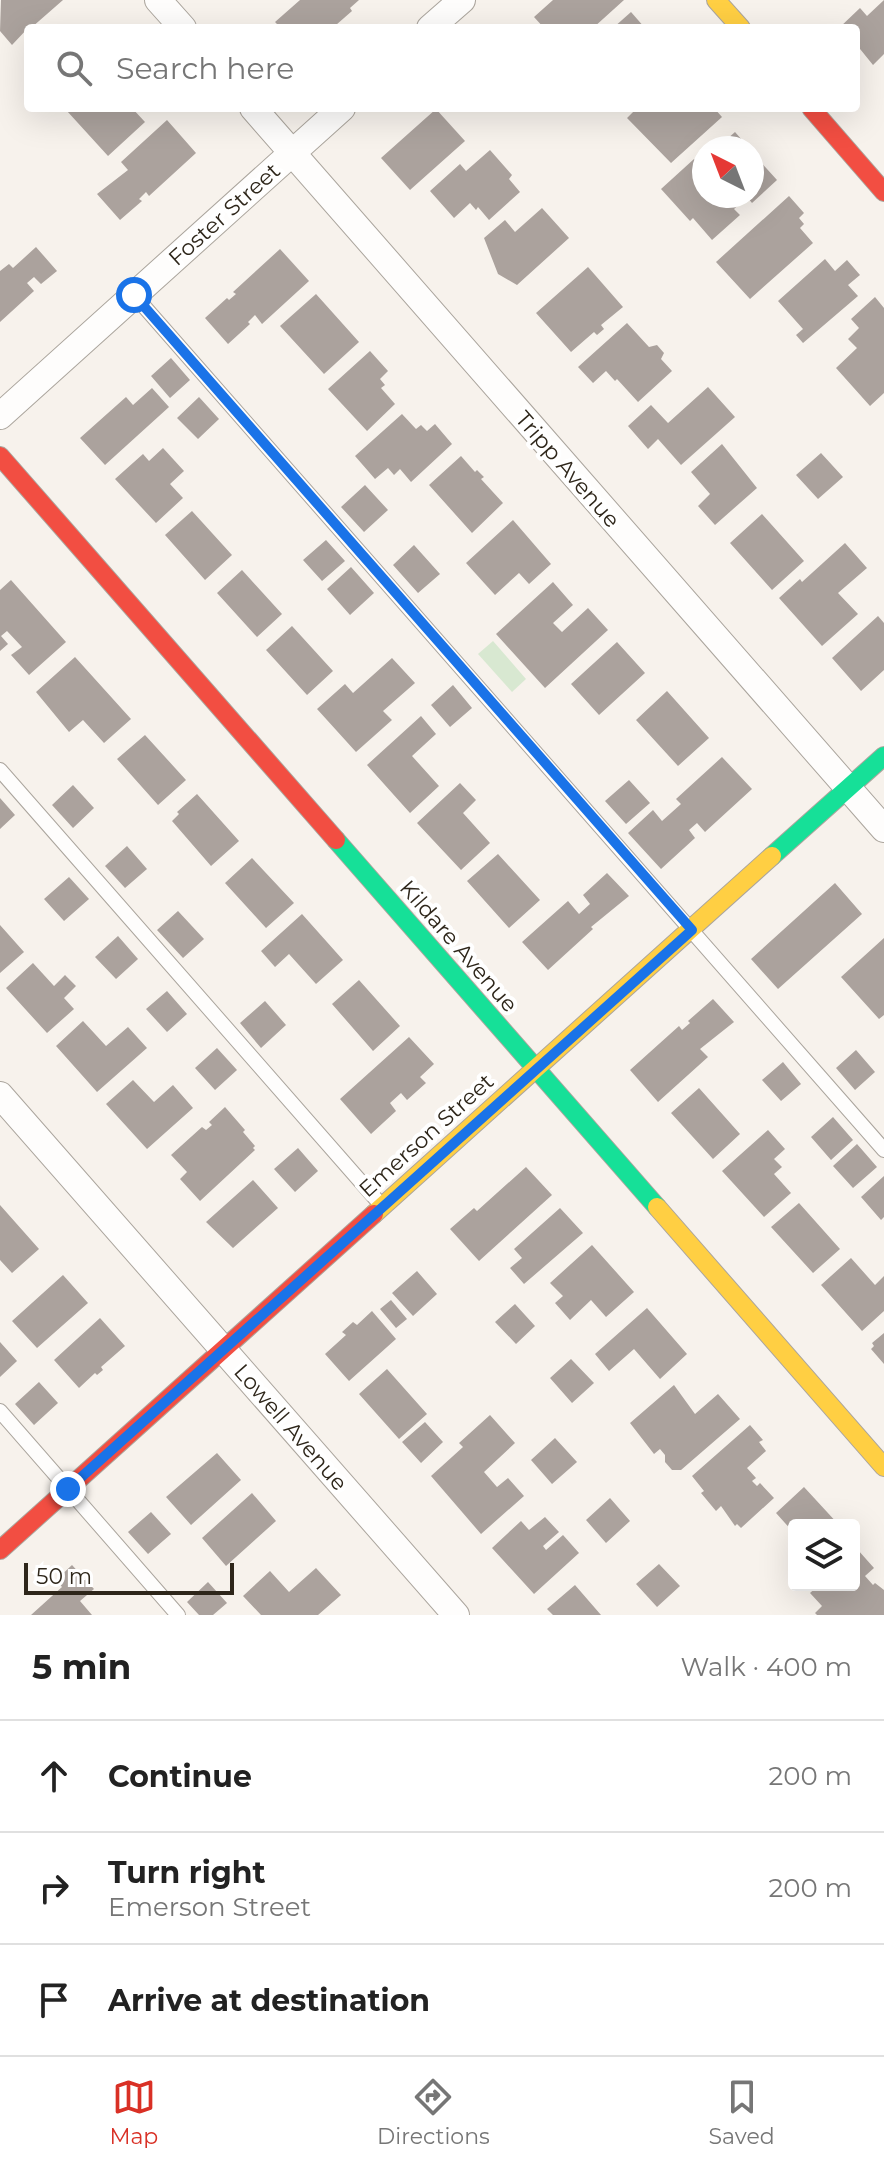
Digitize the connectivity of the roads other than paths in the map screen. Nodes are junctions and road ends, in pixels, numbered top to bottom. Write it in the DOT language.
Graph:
graph roads {
  1 [pos="158,0"];
  2 [pos="462,0"];
  3 [pos="716,0"];
  4 [pos="179,24"];
  5 [pos="435,24"];
  6 [pos="737,24"];
  7 [pos="256,112"];
  8 [pos="338,112"];
  9 [pos="814,112"];
  10 [pos="292,153"];
  11 [pos="884,192"];
  12 [pos="134,295"];
  13 [pos="0,416"];
  14 [pos="0,456"];
  15 [pos="884,756"];
  16 [pos="0,770"];
  17 [pos="848,788"];
  18 [pos="884,829"];
  19 [pos="692,930"];
  20 [pos="535,1070"];
  21 [pos="0,1095"];
  22 [pos="884,1150"];
  23 [pos="383,1206"];
  24 [pos="223,1349"];
  25 [pos="0,1411"];
  26 [pos="884,1467"];
  27 [pos="68,1489"];
  28 [pos="0,1550"];
  29 [pos="178,1615"];
  30 [pos="456,1615"];
  1 -- 4 [label="street"];
  2 -- 5 [label="street"];
  3 -- 6 [label="street"];
  7 -- 10 [label="street, Tripp Avenue"];
  8 -- 10 [label="street, Foster Street"];
  9 -- 11 [label="street"];
  10 -- 12 [label="street, Foster Street"];
  10 -- 17 [label="street, Tripp Avenue"];
  12 -- 13 [label="street, Foster Street"];
  12 -- 19 [label="lane"];
  14 -- 20 [label="street, Kildare Avenue"];
  15 -- 17 [label="street, Emerson Street"];
  16 -- 23 [label="lane"];
  17 -- 18 [label="street, Tripp Avenue"];
  17 -- 19 [label="street, Emerson Street"];
  19 -- 20 [label="street, Emerson Street"];
  19 -- 22 [label="lane"];
  20 -- 23 [label="street, Emerson Street"];
  20 -- 26 [label="street, Kildare Avenue"];
  21 -- 24 [label="street, Lowell Avenue"];
  23 -- 24 [label="street, Emerson Street"];
  24 -- 27 [label="street, Emerson Street"];
  24 -- 30 [label="street, Lowell Avenue"];
  25 -- 27 [label="lane"];
  27 -- 28 [label="street, Emerson Street"];
  27 -- 29 [label="lane"];
}
